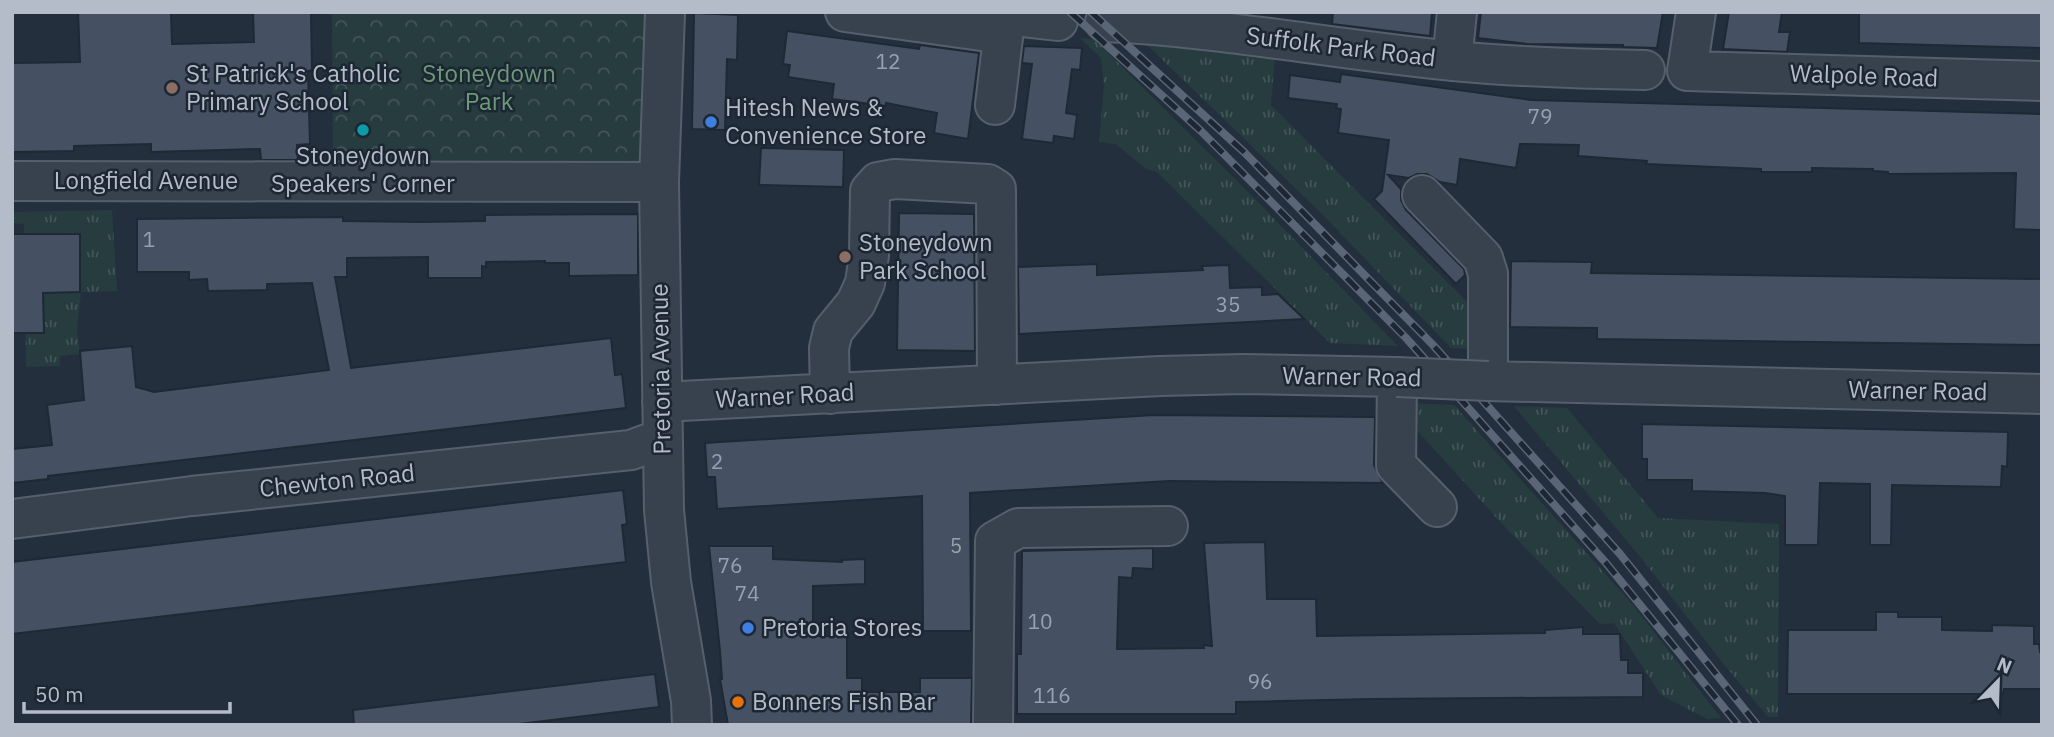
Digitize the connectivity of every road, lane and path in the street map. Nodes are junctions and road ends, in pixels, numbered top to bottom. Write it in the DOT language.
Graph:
graph roads {
  1 [pos="665,12"];
  2 [pos="845,12"];
  3 [pos="1457,12"];
  4 [pos="1696,12"];
  5 [pos="1005,20"];
  6 [pos="1058,21"];
  7 [pos="1105,22"];
  8 [pos="1228,23"];
  9 [pos="1452,61"];
  10 [pos="1645,70"];
  11 [pos="2042,81"];
  12 [pos="995,105"];
  13 [pos="12,181"];
  14 [pos="659,182"];
  15 [pos="1422,195"];
  16 [pos="1397,377"];
  17 [pos="1488,381"];
  18 [pos="997,385"];
  19 [pos="830,394"];
  20 [pos="2042,394"];
  21 [pos="662,402"];
  22 [pos="662,444"];
  23 [pos="1437,507"];
  24 [pos="12,520"];
  25 [pos="1168,526"];
  26 [pos="692,725"];
  27 [pos="993,725"];
  1 -- 14 [label="street, Pretoria Avenue"];
  2 -- 5 [label="street"];
  3 -- 9 [label="street"];
  4 -- 11 [label="street, Walpole Road"];
  5 -- 6 [label="street"];
  5 -- 12 [label="street"];
  7 -- 8 [label="street, Suffolk Park Road"];
  8 -- 9 [label="street, Suffolk Park Road"];
  9 -- 10 [label="street, Suffolk Park Road"];
  13 -- 14 [label="street, Longfield Avenue"];
  14 -- 21 [label="street, Pretoria Avenue"];
  15 -- 17 [label="street"];
  16 -- 17 [label="street, Warner Road, bridge"];
  16 -- 18 [label="street, Warner Road"];
  16 -- 23 [label="street"];
  17 -- 20 [label="street, Warner Road"];
  18 -- 19 [label="street, Warner Road"];
  18 -- 19 [label="street"];
  19 -- 21 [label="street, Warner Road"];
  21 -- 22 [label="street, Pretoria Avenue"];
  22 -- 24 [label="street, Chewton Road"];
  22 -- 26 [label="street, Pretoria Avenue"];
  25 -- 27 [label="street"];
}
